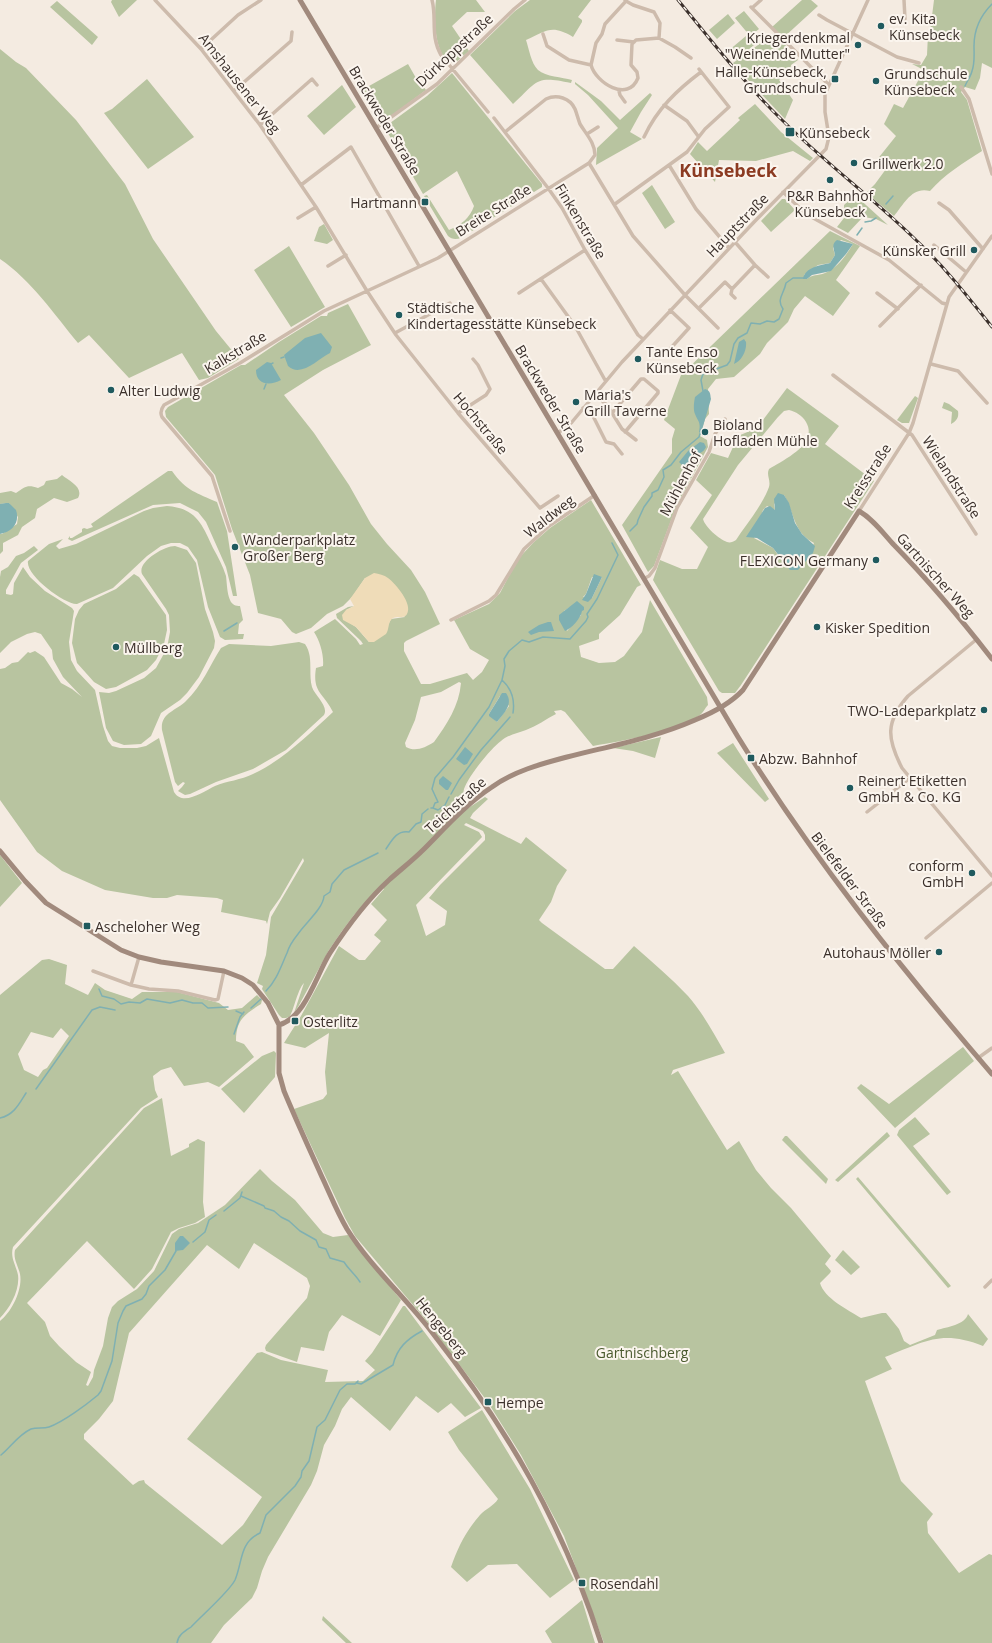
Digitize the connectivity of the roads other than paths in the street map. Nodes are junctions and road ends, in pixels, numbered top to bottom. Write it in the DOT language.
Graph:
graph roads {
  1 [pos="155,0"];
  2 [pos="261,0"];
  3 [pos="300,0"];
  4 [pos="432,0"];
  5 [pos="525,0"];
  6 [pos="761,0"];
  7 [pos="868,0"];
  8 [pos="904,0"];
  9 [pos="625,1"];
  10 [pos="819,14"];
  11 [pos="905,20"];
  12 [pos="292,32"];
  13 [pos="853,33"];
  14 [pos="543,34"];
  15 [pos="659,38"];
  16 [pos="617,40"];
  17 [pos="634,42"];
  18 [pos="201,49"];
  19 [pos="691,58"];
  20 [pos="919,63"];
  21 [pos="591,64"];
  22 [pos="453,68"];
  23 [pos="317,85"];
  24 [pos="829,86"];
  25 [pos="961,87"];
  26 [pos="235,90"];
  27 [pos="620,91"];
  28 [pos="625,102"];
  29 [pos="664,105"];
  30 [pos="488,112"];
  31 [pos="494,118"];
  32 [pos="260,124"];
  33 [pos="598,127"];
  34 [pos="376,128"];
  35 [pos="505,132"];
  36 [pos="587,134"];
  37 [pos="698,136"];
  38 [pos="644,137"];
  39 [pos="589,163"];
  40 [pos="669,165"];
  41 [pos="992,174"];
  42 [pos="301,185"];
  43 [pos="548,188"];
  44 [pos="783,192"];
  45 [pos="940,203"];
  46 [pos="615,204"];
  47 [pos="316,206"];
  48 [pos="298,218"];
  49 [pos="992,236"];
  50 [pos="735,242"];
  51 [pos="934,245"];
  52 [pos="729,248"];
  53 [pos="983,249"];
  54 [pos="585,250"];
  55 [pos="449,251"];
  56 [pos="346,255"];
  57 [pos="755,265"];
  58 [pos="328,266"];
  59 [pos="419,266"];
  60 [pos="966,272"];
  61 [pos="768,278"];
  62 [pos="541,279"];
  63 [pos="921,285"];
  64 [pos="732,289"];
  65 [pos="367,291"];
  66 [pos="877,293"];
  67 [pos="519,294"];
  68 [pos="685,294"];
  69 [pos="735,298"];
  70 [pos="450,303"];
  71 [pos="946,304"];
  72 [pos="699,308"];
  73 [pos="898,309"];
  74 [pos="670,310"];
  75 [pos="880,326"];
  76 [pos="718,328"];
  77 [pos="395,333"];
  78 [pos="642,339"];
  79 [pos="670,349"];
  80 [pos="473,359"];
  81 [pos="931,364"];
  82 [pos="833,375"];
  83 [pos="605,380"];
  84 [pos="594,394"];
  85 [pos="987,403"];
  86 [pos="583,408"];
  87 [pos="458,413"];
  88 [pos="612,413"];
  89 [pos="725,419"];
  90 [pos="625,432"];
  91 [pos="909,432"];
  92 [pos="558,433"];
  93 [pos="636,440"];
  94 [pos="622,454"];
  95 [pos="595,495"];
  96 [pos="558,496"];
  97 [pos="859,511"];
  98 [pos="230,530"];
  99 [pos="976,534"];
  100 [pos="645,578"];
  101 [pos="451,620"];
  102 [pos="977,639"];
  103 [pos="992,659"];
  104 [pos="721,706"];
  105 [pos="910,778"];
  106 [pos="867,812"];
  107 [pos="0,851"];
  108 [pos="992,876"];
  109 [pos="992,883"];
  110 [pos="926,938"];
  111 [pos="139,957"];
  112 [pos="93,971"];
  113 [pos="224,971"];
  114 [pos="131,985"];
  115 [pos="279,1025"];
  116 [pos="992,1048"];
  117 [pos="978,1058"];
  118 [pos="992,1074"];
  119 [pos="992,1280"];
  120 [pos="985,1287"];
  121 [pos="601,1643"];
  1 -- 18 [label="street, Amshausener Weg"];
  2 -- 18 [label="street"];
  3 -- 34 [label="street, Brackweder Straße"];
  4 -- 22 [label="street"];
  5 -- 22 [label="street, Dürkoppstraße"];
  6 -- 24 [label="street"];
  7 -- 13 [label="street, Hauptstraße"];
  8 -- 11 [label="street"];
  9 -- 15 [label="street"];
  9 -- 21 [label="street"];
  10 -- 13 [label="street"];
  12 -- 26 [label="street"];
  13 -- 20 [label="street"];
  13 -- 24 [label="street, Hauptstraße"];
  14 -- 21 [label="street"];
  15 -- 17 [label="street"];
  15 -- 19 [label="street"];
  16 -- 17 [label="street"];
  17 -- 27 [label="street"];
  18 -- 26 [label="street, Amshausener Weg"];
  21 -- 27 [label="street"];
  22 -- 30 [label="street"];
  22 -- 34 [label="street, Dürkoppstraße"];
  23 -- 32 [label="street"];
  24 -- 44 [label="street, Hauptstraße"];
  25 -- 41 [label="street"];
  26 -- 32 [label="street, Amshausener Weg"];
  27 -- 28 [label="street"];
  29 -- 37 [label="street"];
  29 -- 37 [label="street"];
  29 -- 38 [label="street"];
  31 -- 35 [label="street, Finkenstraße"];
  32 -- 42 [label="street, Amshausener Weg"];
  33 -- 36 [label="street"];
  34 -- 55 [label="street, Brackweder Straße"];
  35 -- 36 [label="street"];
  35 -- 43 [label="street, Finkenstraße"];
  36 -- 39 [label="street"];
  37 -- 40 [label="street"];
  39 -- 43 [label="street, Breite Straße"];
  39 -- 46 [label="street"];
  40 -- 46 [label="street"];
  40 -- 52 [label="street"];
  42 -- 47 [label="street, Amshausener Weg"];
  42 -- 59 [label="street"];
  43 -- 54 [label="street, Finkenstraße"];
  43 -- 55 [label="street, Breite Straße"];
  44 -- 50 [label="street, Hauptstraße"];
  44 -- 63 [label="street"];
  45 -- 53 [label="street"];
  46 -- 68 [label="street"];
  47 -- 48 [label="street"];
  47 -- 56 [label="street, Amshausener Weg"];
  49 -- 53 [label="street, Kreisstraße"];
  50 -- 52 [label="street, Hauptstraße"];
  50 -- 57 [label="street"];
  51 -- 60 [label="street"];
  52 -- 68 [label="street, Hauptstraße"];
  53 -- 60 [label="street, Kreisstraße"];
  54 -- 62 [label="street"];
  54 -- 78 [label="street, Finkenstraße"];
  55 -- 59 [label="street, Kalkstraße"];
  55 -- 92 [label="street, Brackweder Straße"];
  56 -- 58 [label="street"];
  56 -- 65 [label="street, Hochstraße"];
  57 -- 61 [label="street"];
  57 -- 64 [label="street"];
  59 -- 65 [label="street, Kalkstraße"];
  60 -- 71 [label="street, Kreisstraße"];
  62 -- 67 [label="street"];
  62 -- 83 [label="street"];
  63 -- 71 [label="street"];
  63 -- 73 [label="street"];
  64 -- 69 [label="street"];
  64 -- 72 [label="street"];
  65 -- 77 [label="street, Hochstraße"];
  65 -- 98 [label="street, Kalkstraße"];
  66 -- 73 [label="street"];
  68 -- 72 [label="street"];
  68 -- 74 [label="street, Hauptstraße"];
  70 -- 77 [label="street"];
  71 -- 81 [label="street, Kreisstraße"];
  72 -- 76 [label="street"];
  73 -- 75 [label="street"];
  74 -- 78 [label="street, Hauptstraße"];
  74 -- 79 [label="street"];
  77 -- 87 [label="street, Hochstraße"];
  78 -- 83 [label="street, Hauptstraße"];
  80 -- 87 [label="street"];
  81 -- 85 [label="street"];
  81 -- 91 [label="street, Kreisstraße"];
  82 -- 91 [label="street, Wielandstraße"];
  83 -- 84 [label="street, Hauptstraße"];
  84 -- 86 [label="street, Hauptstraße"];
  84 -- 88 [label="street"];
  86 -- 92 [label="street, Hauptstraße"];
  86 -- 94 [label="street"];
  87 -- 96 [label="street, Hochstraße"];
  88 -- 90 [label="street"];
  88 -- 90 [label="street"];
  89 -- 100 [label="street, Mühlenhof"];
  90 -- 93 [label="street"];
  91 -- 97 [label="street, Kreisstraße"];
  91 -- 99 [label="street, Wielandstraße"];
  92 -- 95 [label="street, Brackweder Straße"];
  95 -- 100 [label="street, Brackweder Straße"];
  95 -- 101 [label="street, Waldweg"];
  97 -- 102 [label="street, Gartnischer Weg"];
  97 -- 104 [label="street, Kreisstraße"];
  100 -- 104 [label="street, Brackweder Straße"];
  102 -- 103 [label="street, Gartnischer Weg"];
  102 -- 105 [label="street"];
  104 -- 115 [label="street, Teichstraße"];
  104 -- 117 [label="street, Bielefelder Straße"];
  105 -- 106 [label="street"];
  105 -- 108 [label="street"];
  107 -- 111 [label="street"];
  109 -- 110 [label="street"];
  111 -- 113 [label="street"];
  111 -- 114 [label="street"];
  112 -- 114 [label="street"];
  113 -- 114 [label="street"];
  113 -- 115 [label="street"];
  115 -- 121 [label="street, Hengeberg"];
  116 -- 117 [label="street"];
  117 -- 118 [label="street, Bielefelder Straße"];
  119 -- 120 [label="street"];
}
